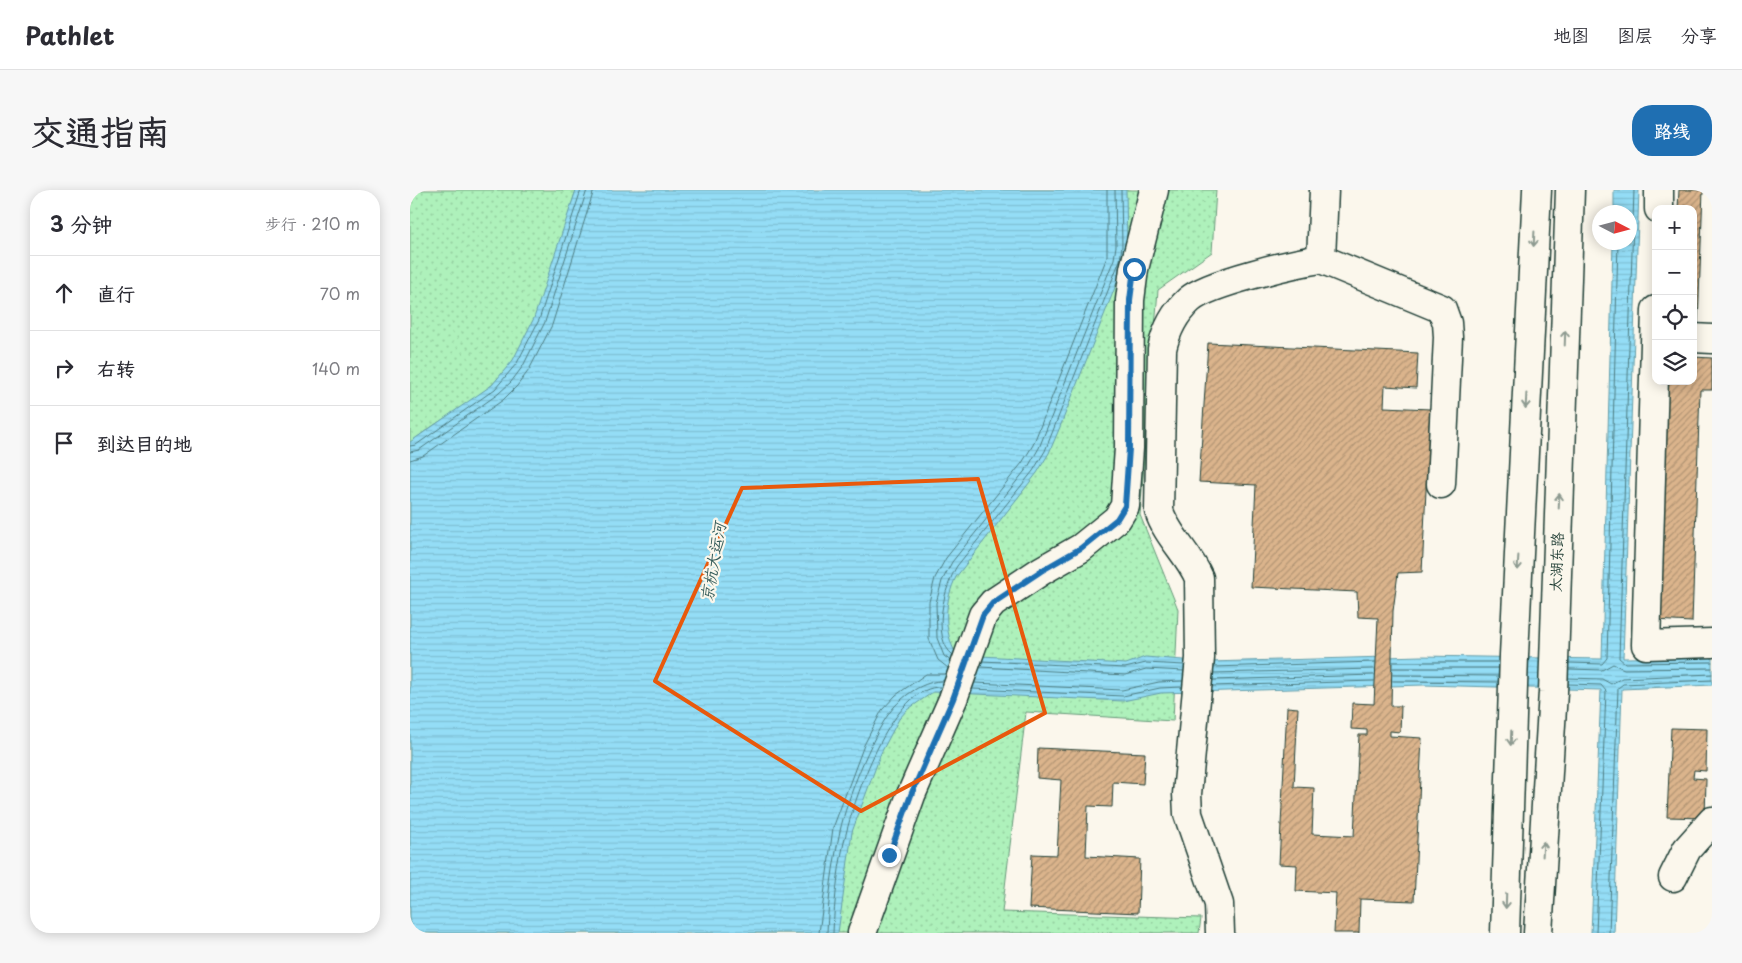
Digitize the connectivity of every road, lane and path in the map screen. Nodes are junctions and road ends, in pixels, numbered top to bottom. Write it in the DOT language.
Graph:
graph roads {
  1 [pos="1154,190"];
  2 [pos="1324,190"];
  3 [pos="1537,190"];
  4 [pos="1570,190"];
  5 [pos="1659,190"];
  6 [pos="1659,205"];
  7 [pos="1321,259"];
  8 [pos="1697,338"];
  9 [pos="1712,339"];
  10 [pos="1655,340"];
  11 [pos="1441,484"];
  12 [pos="1712,638"];
  13 [pos="1712,821"];
  14 [pos="1673,877"];
  15 [pos="862,933"];
  16 [pos="1220,933"];
  17 [pos="1505,933"];
  18 [pos="1538,933"];
  1 -- 15 [label="street"];
  2 -- 7 [label="street"];
  3 -- 17 [label="street, one-way"];
  18 -- 4 [label="street, 太湖东路, one-way"];
  5 -- 6 [label="street"];
  7 -- 11 [label="street"];
  7 -- 16 [label="street"];
  8 -- 9 [label="street"];
  10 -- 12 [label="street"];
  13 -- 14 [label="street"];
}
